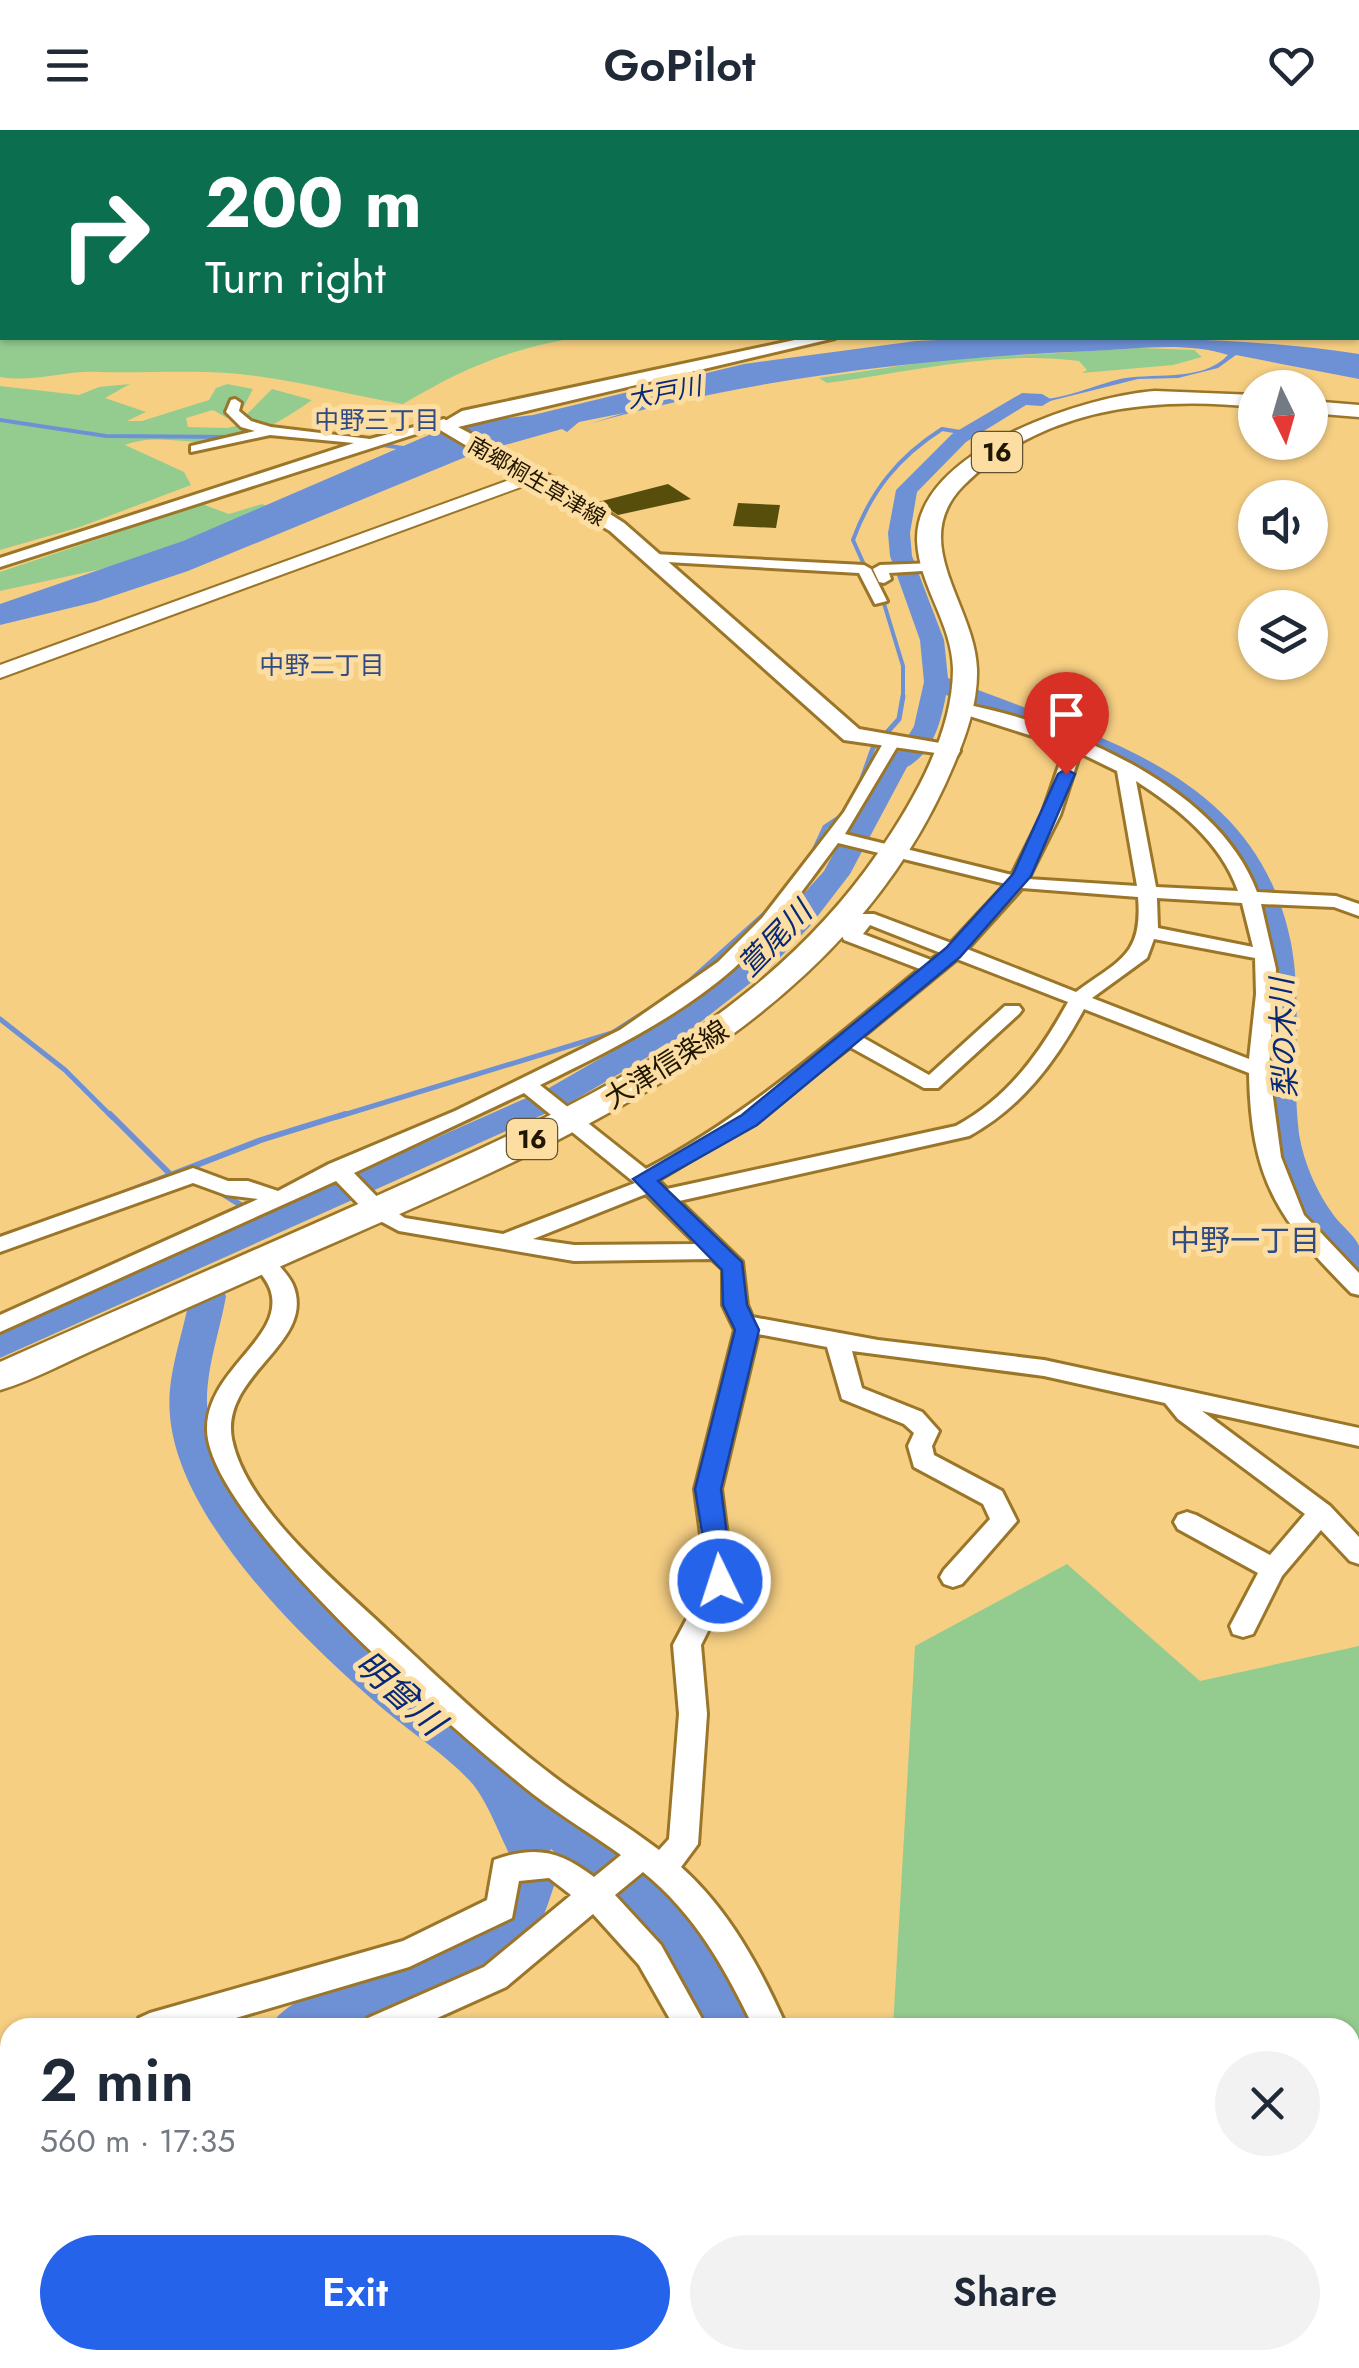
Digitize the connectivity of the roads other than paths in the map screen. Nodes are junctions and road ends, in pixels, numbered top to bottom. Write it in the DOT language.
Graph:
graph roads {
  1 [pos="817,340"];
  2 [pos="1238,400"];
  3 [pos="235,403"];
  4 [pos="1328,408"];
  5 [pos="1359,411"];
  6 [pos="444,425"];
  7 [pos="270,432"];
  8 [pos="368,442"];
  9 [pos="196,448"];
  10 [pos="531,477"];
  11 [pos="654,558"];
  12 [pos="0,563"];
  13 [pos="929,567"];
  14 [pos="885,574"];
  15 [pos="880,601"];
  16 [pos="0,672"];
  17 [pos="964,698"];
  18 [pos="1072,726"];
  19 [pos="1054,738"];
  20 [pos="894,742"];
  21 [pos="944,750"];
  22 [pos="1126,768"];
  23 [pos="834,837"];
  24 [pos="885,849"];
  25 [pos="1016,882"];
  26 [pos="1148,890"];
  27 [pos="1252,900"];
  28 [pos="1359,910"];
  29 [pos="850,923"];
  30 [pos="1147,932"];
  31 [pos="953,952"];
  32 [pos="1262,954"];
  33 [pos="934,968"];
  34 [pos="1080,998"];
  35 [pos="1012,1010"];
  36 [pos="851,1039"];
  37 [pos="1261,1074"];
  38 [pos="528,1086"];
  39 [pos="566,1118"];
  40 [pos="339,1171"];
  41 [pos="652,1187"];
  42 [pos="274,1197"];
  43 [pos="372,1206"];
  44 [pos="506,1240"];
  45 [pos="0,1245"];
  46 [pos="718,1252"];
  47 [pos="262,1260"];
  48 [pos="1359,1287"];
  49 [pos="742,1323"];
  50 [pos="0,1324"];
  51 [pos="837,1342"];
  52 [pos="0,1377"];
  53 [pos="1176,1398"];
  54 [pos="1359,1437"];
  55 [pos="1321,1513"];
  56 [pos="1187,1522"];
  57 [pos="1359,1554"];
  58 [pos="1273,1569"];
  59 [pos="953,1577"];
  60 [pos="1242,1626"];
  61 [pos="627,1875"];
  62 [pos="184,2018"];
  63 [pos="402,2018"];
  64 [pos="686,2018"];
  65 [pos="765,2018"];
  1 -- 6 [label="main road, 南郷桐生草津線"];
  2 -- 13 [label="main road, 大津信楽線 / 16"];
  3 -- 7 [label="street"];
  4 -- 5 [label="main road"];
  6 -- 8 [label="street"];
  6 -- 10 [label="main road, 南郷桐生草津線"];
  7 -- 8 [label="street"];
  7 -- 9 [label="street"];
  8 -- 12 [label="street"];
  10 -- 11 [label="main road, 南郷桐生草津線"];
  10 -- 16 [label="street"];
  11 -- 15 [label="street"];
  11 -- 20 [label="main road, 南郷桐生草津線"];
  13 -- 14 [label="street"];
  13 -- 17 [label="main road, 大津信楽線 / 16"];
  17 -- 19 [label="street"];
  17 -- 21 [label="main road, 大津信楽線 / 16"];
  18 -- 19 [label="street"];
  19 -- 22 [label="street"];
  19 -- 25 [label="street"];
  20 -- 21 [label="main road, 南郷桐生草津線"];
  20 -- 23 [label="street"];
  21 -- 24 [label="main road, 大津信楽線 / 16"];
  22 -- 26 [label="street"];
  22 -- 27 [label="street"];
  23 -- 24 [label="street"];
  23 -- 38 [label="street"];
  24 -- 25 [label="street"];
  24 -- 29 [label="main road, 大津信楽線 / 16"];
  25 -- 26 [label="street"];
  25 -- 31 [label="street"];
  26 -- 27 [label="street"];
  26 -- 30 [label="street"];
  27 -- 28 [label="street"];
  27 -- 32 [label="street"];
  29 -- 31 [label="street"];
  29 -- 33 [label="street"];
  29 -- 39 [label="main road, 大津信楽線 / 16"];
  30 -- 32 [label="street"];
  30 -- 34 [label="street"];
  31 -- 33 [label="street"];
  31 -- 34 [label="street"];
  32 -- 37 [label="street"];
  33 -- 36 [label="street"];
  34 -- 37 [label="street"];
  34 -- 41 [label="street"];
  35 -- 36 [label="street"];
  36 -- 41 [label="street"];
  37 -- 48 [label="street"];
  38 -- 39 [label="street"];
  38 -- 40 [label="street"];
  39 -- 41 [label="street"];
  39 -- 43 [label="main road, 大津信楽線 / 16"];
  40 -- 42 [label="street"];
  40 -- 43 [label="street"];
  41 -- 44 [label="street"];
  41 -- 46 [label="street"];
  42 -- 45 [label="street"];
  42 -- 50 [label="street"];
  43 -- 44 [label="street"];
  43 -- 47 [label="main road, 大津信楽線 / 16"];
  44 -- 46 [label="street"];
  46 -- 49 [label="street"];
  47 -- 52 [label="main road, 大津信楽線 / 16"];
  47 -- 61 [label="street"];
  49 -- 51 [label="street"];
  49 -- 61 [label="street"];
  51 -- 53 [label="street"];
  51 -- 59 [label="street"];
  53 -- 54 [label="street"];
  53 -- 55 [label="street"];
  55 -- 57 [label="street"];
  55 -- 58 [label="street"];
  56 -- 58 [label="street"];
  58 -- 60 [label="street"];
  61 -- 62 [label="street"];
  61 -- 63 [label="street"];
  61 -- 64 [label="street"];
  61 -- 65 [label="street"];
}
